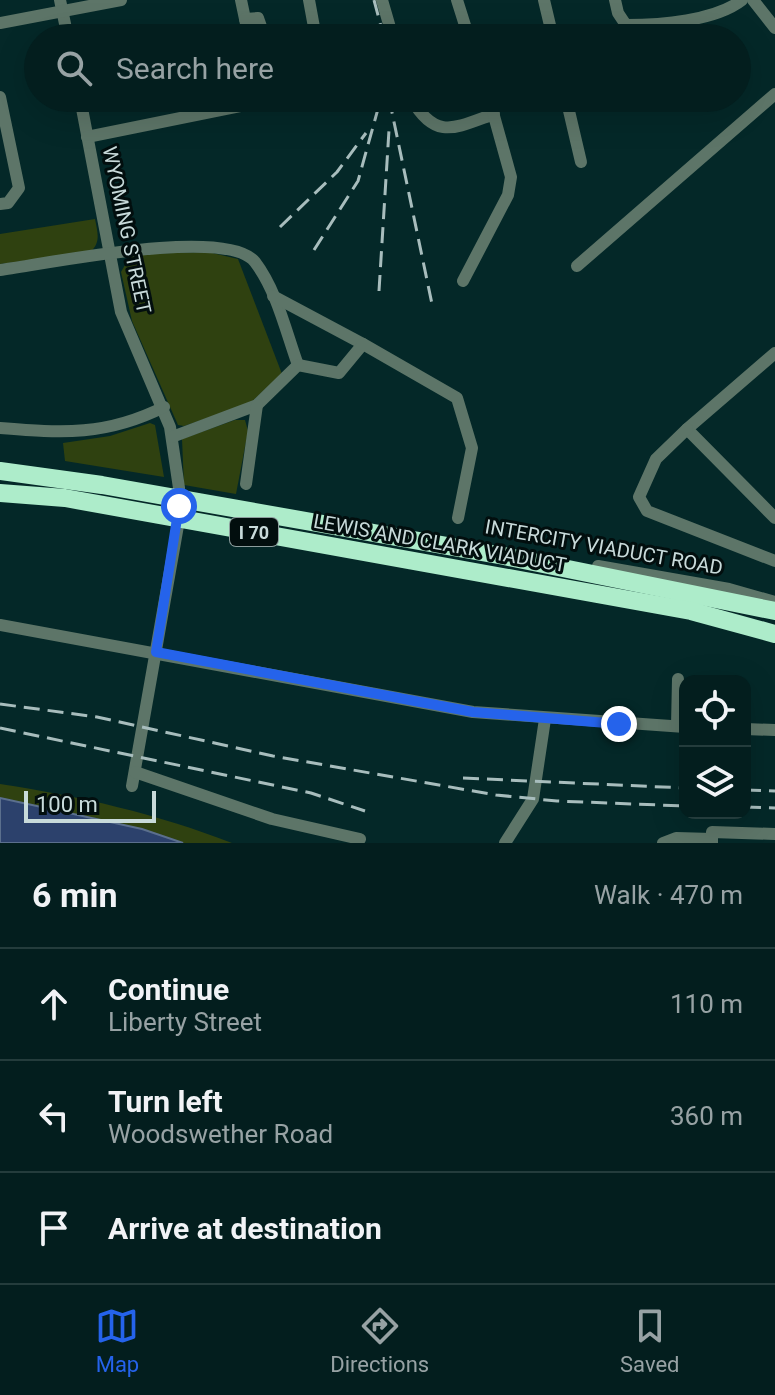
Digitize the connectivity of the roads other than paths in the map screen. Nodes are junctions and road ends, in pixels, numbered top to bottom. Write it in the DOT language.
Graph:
graph roads {
  1 [pos="121,0"];
  2 [pos="241,0"];
  3 [pos="309,0"];
  4 [pos="382,0"];
  5 [pos="457,0"];
  6 [pos="544,0"];
  7 [pos="615,0"];
  8 [pos="742,0"];
  9 [pos="753,0"];
  10 [pos="61,6"];
  11 [pos="245,19"];
  12 [pos="0,23"];
  13 [pos="246,24"];
  14 [pos="260,24"];
  15 [pos="313,24"];
  16 [pos="389,24"];
  17 [pos="465,24"];
  18 [pos="550,24"];
  19 [pos="625,24"];
  20 [pos="650,24"];
  21 [pos="775,28"];
  22 [pos="775,94"];
  23 [pos="0,97"];
  24 [pos="83,112"];
  25 [pos="210,112"];
  26 [pos="421,112"];
  27 [pos="569,112"];
  28 [pos="494,114"];
  29 [pos="87,137"];
  30 [pos="581,162"];
  31 [pos="0,204"];
  32 [pos="110,255"];
  33 [pos="577,266"];
  34 [pos="0,270"];
  35 [pos="463,281"];
  36 [pos="273,296"];
  37 [pos="363,344"];
  38 [pos="775,353"];
  39 [pos="298,365"];
  40 [pos="257,405"];
  41 [pos="164,407"];
  42 [pos="0,428"];
  43 [pos="687,429"];
  44 [pos="172,437"];
  45 [pos="0,468"];
  46 [pos="246,484"];
  47 [pos="0,493"];
  48 [pos="179,499"];
  49 [pos="458,518"];
  50 [pos="775,518"];
  51 [pos="775,561"];
  52 [pos="775,602"];
  53 [pos="775,611"];
  54 [pos="0,625"];
  55 [pos="775,634"];
  56 [pos="156,652"];
  57 [pos="678,679"];
  58 [pos="679,695"];
  59 [pos="545,719"];
  60 [pos="679,726"];
  61 [pos="751,729"];
  62 [pos="775,730"];
  63 [pos="135,772"];
  64 [pos="132,786"];
  65 [pos="775,834"];
  66 [pos="360,839"];
  67 [pos="712,841"];
  68 [pos="505,843"];
  69 [pos="663,843"];
  1 -- 10 [label="street"];
  2 -- 11 [label="street"];
  3 -- 15 [label="street"];
  4 -- 16 [label="street"];
  5 -- 17 [label="street"];
  6 -- 18 [label="street"];
  7 -- 19 [label="street"];
  8 -- 20 [label="street"];
  9 -- 21 [label="street"];
  10 -- 12 [label="street"];
  11 -- 13 [label="street"];
  11 -- 14 [label="street"];
  22 -- 33 [label="street"];
  23 -- 31 [label="street"];
  24 -- 29 [label="street, WYOMING STREET"];
  25 -- 29 [label="street"];
  26 -- 28 [label="street"];
  27 -- 30 [label="street"];
  28 -- 35 [label="street"];
  29 -- 32 [label="street, WYOMING STREET"];
  32 -- 34 [label="street"];
  32 -- 36 [label="street"];
  32 -- 41 [label="street, WYOMING STREET"];
  36 -- 37 [label="street"];
  36 -- 39 [label="street"];
  37 -- 39 [label="street"];
  37 -- 49 [label="street"];
  38 -- 43 [label="street"];
  39 -- 40 [label="street"];
  40 -- 44 [label="street"];
  40 -- 46 [label="street"];
  41 -- 42 [label="street"];
  41 -- 44 [label="street, WYOMING STREET"];
  43 -- 50 [label="street"];
  43 -- 51 [label="street"];
  44 -- 48 [label="street, WYOMING STREET"];
  45 -- 48 [label="street, INTERCITY VIADUCT ROAD"];
  45 -- 53 [label="highway, LEWIS AND CLARK VIADUCT / I 70"];
  47 -- 55 [label="highway, LEWIS AND CLARK VIADUCT / I 70"];
  48 -- 52 [label="street, INTERCITY VIADUCT ROAD"];
  48 -- 56 [label="street, WYOMING STREET"];
  54 -- 56 [label="street"];
  56 -- 59 [label="street"];
  56 -- 63 [label="street, WYOMING STREET"];
  57 -- 58 [label="street"];
  59 -- 60 [label="street"];
  59 -- 68 [label="street"];
  61 -- 62 [label="street"];
  63 -- 64 [label="street, WYOMING STREET"];
  63 -- 66 [label="street"];
  65 -- 67 [label="street"];
  67 -- 69 [label="street"];
}
